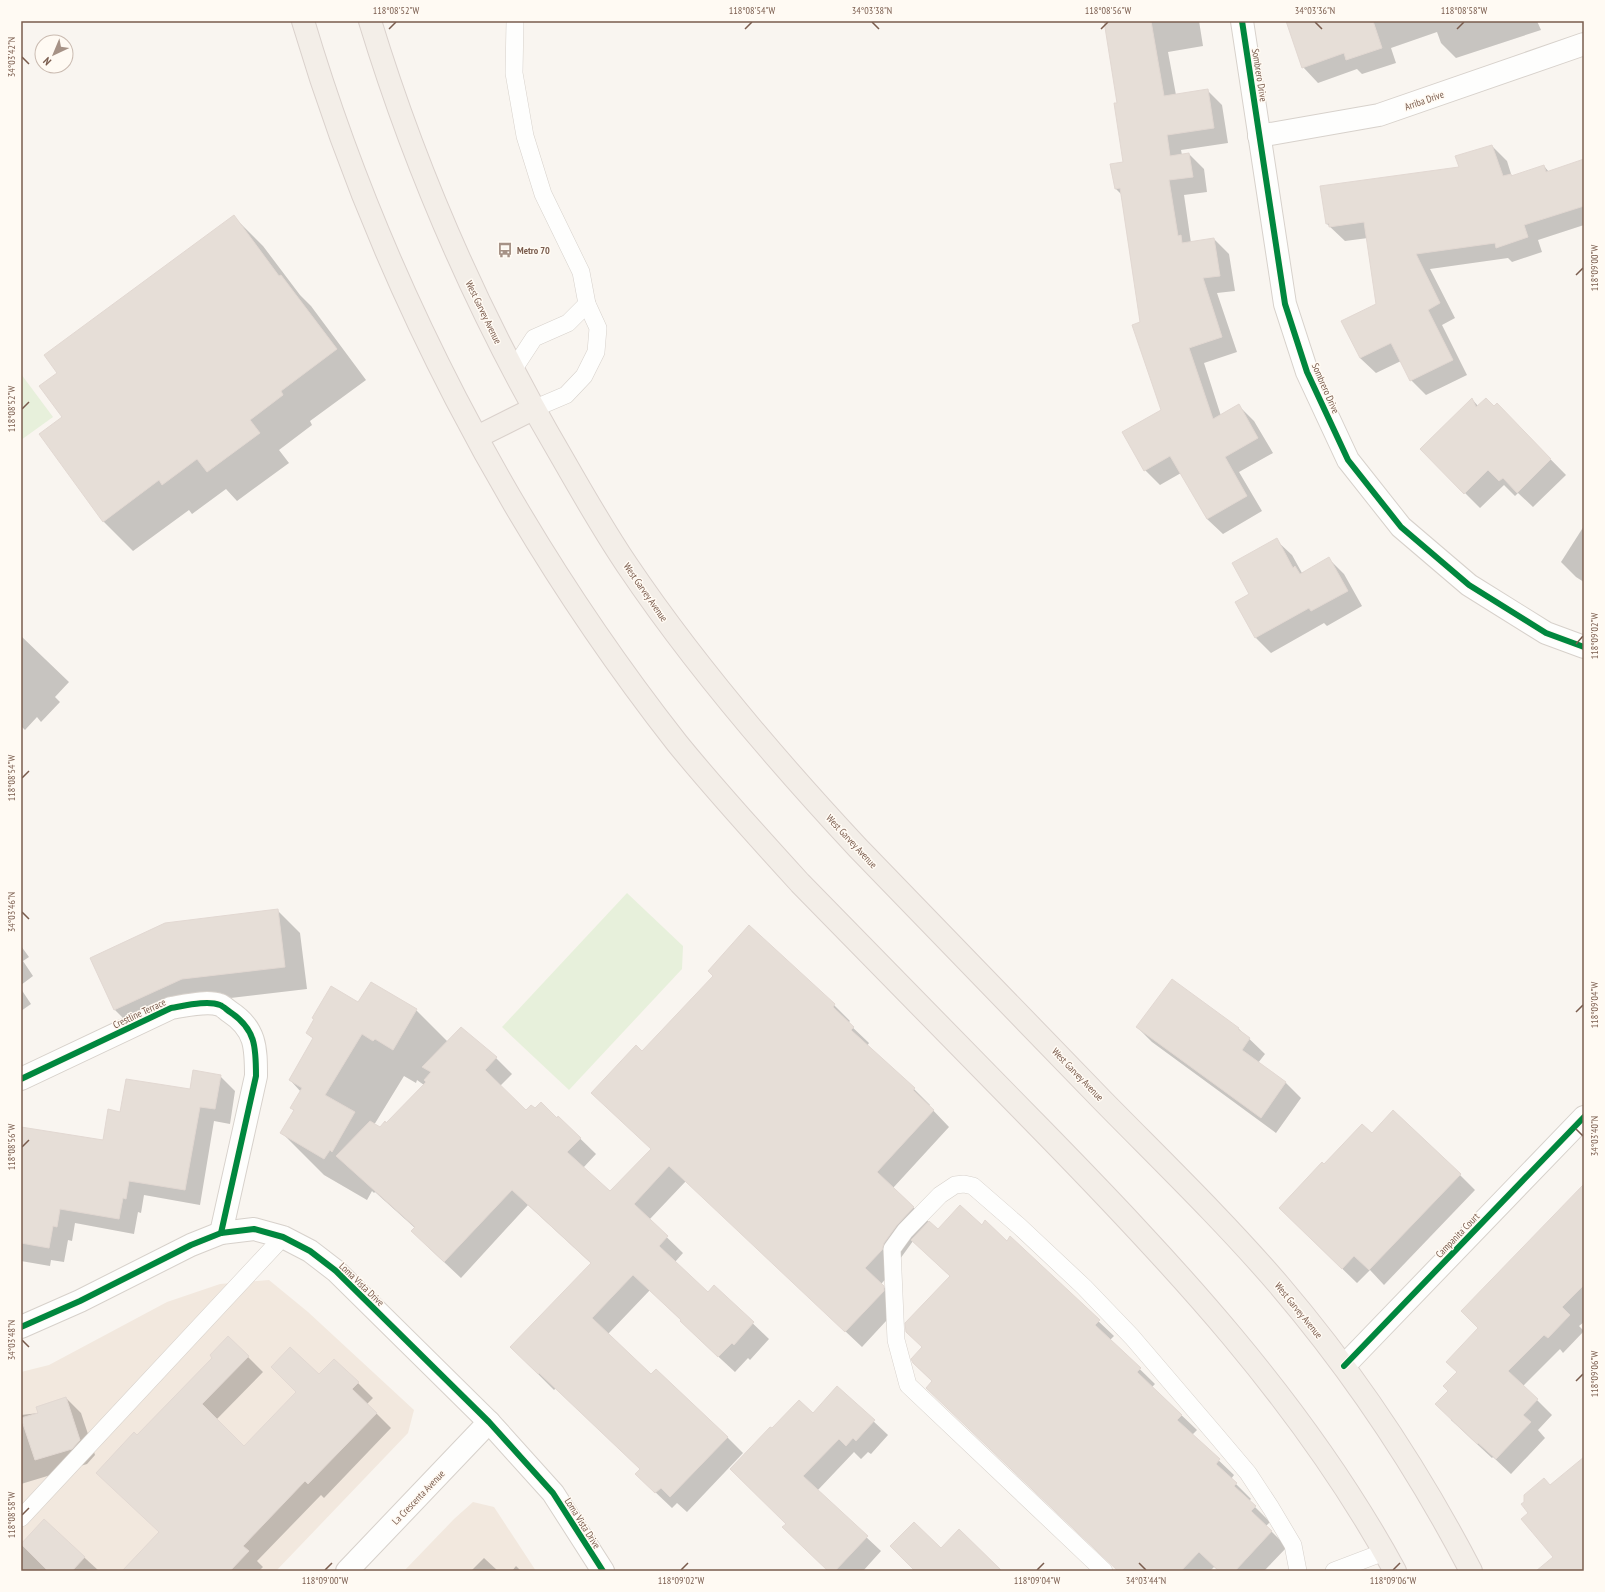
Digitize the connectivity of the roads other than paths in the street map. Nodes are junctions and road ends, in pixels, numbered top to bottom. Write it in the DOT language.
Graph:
graph roads {
  1 [pos="303,21"];
  2 [pos="370,21"];
  3 [pos="515,21"];
  4 [pos="1242,21"];
  5 [pos="1584,44"];
  6 [pos="1260,136"];
  7 [pos="587,304"];
  8 [pos="513,370"];
  9 [pos="533,409"];
  10 [pos="477,437"];
  11 [pos="1584,647"];
  12 [pos="21,1079"];
  13 [pos="1584,1117"];
  14 [pos="221,1233"];
  15 [pos="283,1237"];
  16 [pos="21,1327"];
  17 [pos="1344,1366"];
  18 [pos="489,1422"];
  19 [pos="21,1518"];
  20 [pos="1384,1552"];
  21 [pos="347,1571"];
  22 [pos="603,1571"];
  23 [pos="1104,1571"];
  24 [pos="1298,1571"];
  25 [pos="1334,1571"];
  26 [pos="1395,1571"];
  27 [pos="1470,1571"];
  1 -- 10 [label="main road"];
  2 -- 8 [label="main road, West Garvey Avenue"];
  3 -- 7 [label="lane"];
  4 -- 6 [label="street, Sombrero Drive"];
  5 -- 6 [label="street, Arriba Drive"];
  6 -- 11 [label="street, Sombrero Drive"];
  7 -- 8 [label="lane"];
  7 -- 9 [label="lane"];
  8 -- 9 [label="main road, West Garvey Avenue"];
  9 -- 10 [label="main road"];
  9 -- 17 [label="main road, West Garvey Avenue"];
  10 -- 20 [label="main road"];
  12 -- 14 [label="street, Crestline Terrace"];
  13 -- 17 [label="street, Campanita Court"];
  14 -- 15 [label="street, Loma Vista Drive"];
  14 -- 16 [label="street, Loma Vista Drive"];
  15 -- 18 [label="street, Loma Vista Drive"];
  15 -- 19 [label="lane"];
  17 -- 27 [label="main road, West Garvey Avenue"];
  18 -- 21 [label="street, La Crescenta Avenue"];
  18 -- 22 [label="street, Loma Vista Drive"];
  20 -- 25 [label="lane"];
  20 -- 26 [label="main road"];
  23 -- 24 [label="lane"];
}
